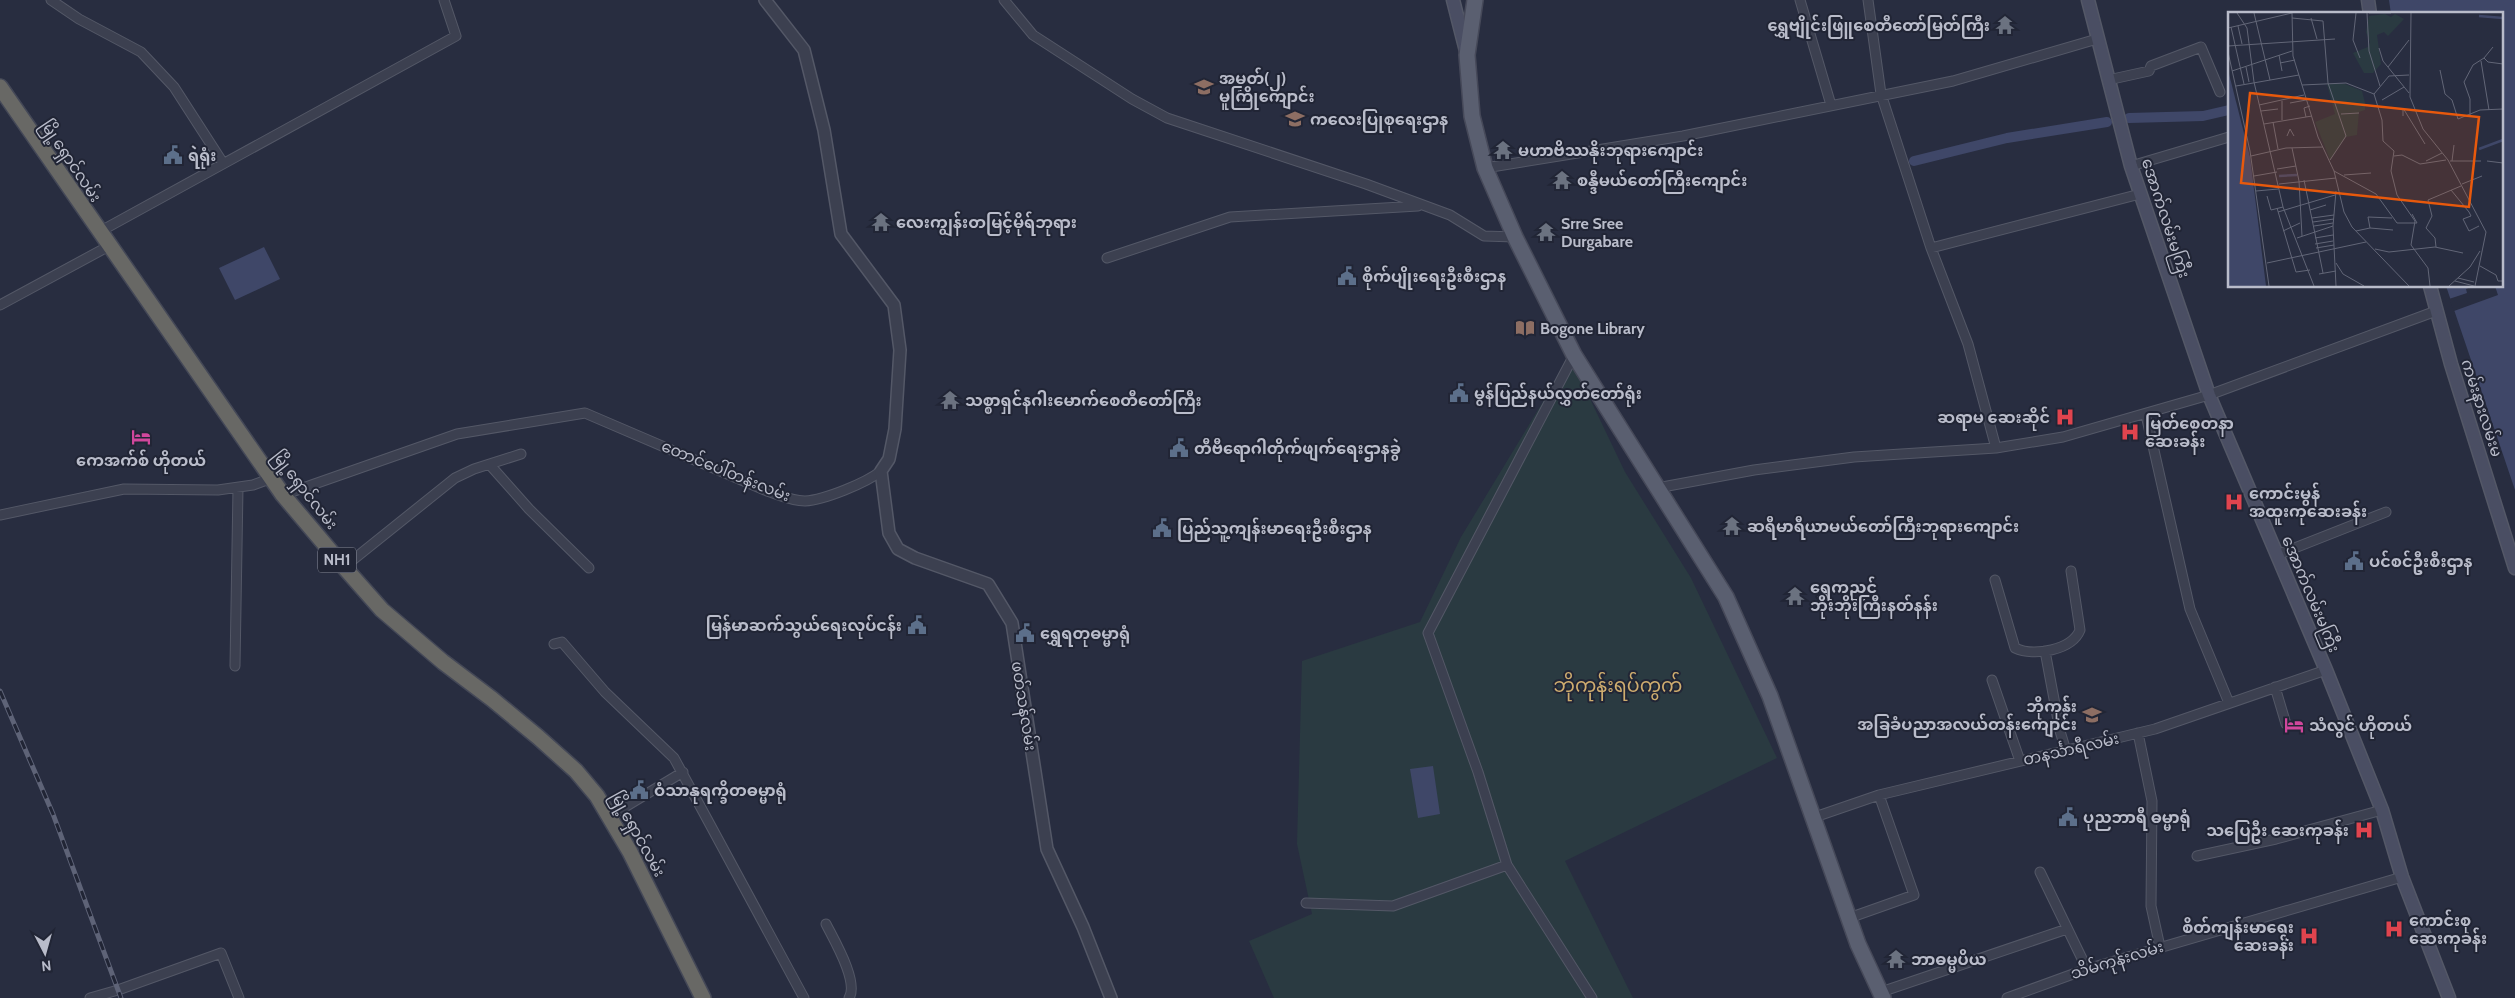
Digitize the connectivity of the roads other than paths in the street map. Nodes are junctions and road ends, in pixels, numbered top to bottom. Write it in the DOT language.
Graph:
graph roads {
  1 [pos="51,0"];
  2 [pos="444,0"];
  3 [pos="765,0"];
  4 [pos="1004,0"];
  5 [pos="1453,0"];
  6 [pos="1475,0"];
  7 [pos="1800,0"];
  8 [pos="1868,0"];
  9 [pos="2088,0"];
  10 [pos="2097,39"];
  11 [pos="1467,55"];
  12 [pos="2108,80"];
  13 [pos="0,88"];
  14 [pos="2220,92"];
  15 [pos="1882,94"];
  16 [pos="1830,105"];
  17 [pos="2228,137"];
  18 [pos="223,163"];
  19 [pos="2131,166"];
  20 [pos="1485,168"];
  21 [pos="2140,194"];
  22 [pos="1421,206"];
  23 [pos="99,232"];
  24 [pos="1515,237"];
  25 [pos="109,246"];
  26 [pos="1931,248"];
  27 [pos="1107,258"];
  28 [pos="2430,288"];
  29 [pos="0,306"];
  30 [pos="2436,312"];
  31 [pos="1574,355"];
  32 [pos="2209,395"];
  33 [pos="2146,415"];
  34 [pos="1996,448"];
  35 [pos="521,454"];
  36 [pos="490,465"];
  37 [pos="881,471"];
  38 [pos="272,478"];
  39 [pos="238,488"];
  40 [pos="1656,488"];
  41 [pos="283,495"];
  42 [pos="2386,512"];
  43 [pos="0,515"];
  44 [pos="2277,555"];
  45 [pos="344,567"];
  46 [pos="588,568"];
  47 [pos="2515,568"];
  48 [pos="2071,571"];
  49 [pos="1995,580"];
  50 [pos="554,644"];
  51 [pos="2045,651"];
  52 [pos="236,666"];
  53 [pos="2326,670"];
  54 [pos="1992,680"];
  55 [pos="2275,687"];
  56 [pos="2229,703"];
  57 [pos="2286,724"];
  58 [pos="2138,733"];
  59 [pos="2066,751"];
  60 [pos="2020,761"];
  61 [pos="683,772"];
  62 [pos="1879,795"];
  63 [pos="2382,810"];
  64 [pos="610,816"];
  65 [pos="1812,818"];
  66 [pos="2198,856"];
  67 [pos="1507,865"];
  68 [pos="2040,872"];
  69 [pos="2402,877"];
  70 [pos="1306,902"];
  71 [pos="1849,918"];
  72 [pos="826,924"];
  73 [pos="2067,928"];
  74 [pos="2160,947"];
  75 [pos="2087,969"];
  76 [pos="1882,995"];
  77 [pos="101,996"];
  78 [pos="90,998"];
  79 [pos="239,998"];
  80 [pos="703,998"];
  81 [pos="804,998"];
  82 [pos="849,998"];
  83 [pos="1111,998"];
  84 [pos="1592,998"];
  85 [pos="2007,998"];
  86 [pos="2449,998"];
  1 -- 18 [label="street"];
  2 -- 18 [label="street"];
  3 -- 37 [label="street"];
  4 -- 22 [label="street"];
  5 -- 11 [label="main road"];
  6 -- 11 [label="main road"];
  7 -- 16 [label="street"];
  8 -- 15 [label="street"];
  9 -- 10 [label="main road, အောက်လမ်းမကြီး"];
  10 -- 12 [label="main road, အောက်လမ်းမကြီး"];
  10 -- 15 [label="street"];
  11 -- 20 [label="main road"];
  12 -- 14 [label="street"];
  12 -- 19 [label="main road, အောက်လမ်းမကြီး"];
  13 -- 23 [label="highway, မြို့ရှောင်လမ်း / NH1"];
  15 -- 16 [label="street"];
  15 -- 26 [label="street"];
  16 -- 20 [label="street"];
  17 -- 19 [label="street"];
  18 -- 23 [label="street"];
  19 -- 21 [label="main road, အောက်လမ်းမကြီး"];
  20 -- 24 [label="main road"];
  21 -- 26 [label="street"];
  21 -- 32 [label="main road, အောက်လမ်းမကြီး"];
  22 -- 24 [label="street"];
  22 -- 27 [label="street"];
  23 -- 25 [label="highway, မြို့ရှောင်လမ်း / NH1"];
  24 -- 31 [label="main road"];
  25 -- 29 [label="street"];
  25 -- 38 [label="highway, မြို့ရှောင်လမ်း / NH1"];
  26 -- 34 [label="street"];
  28 -- 30 [label="main road, ကမ်းနားလမ်းမ"];
  30 -- 32 [label="street"];
  30 -- 47 [label="main road, ကမ်းနားလမ်းမ"];
  31 -- 40 [label="main road"];
  31 -- 67 [label="street"];
  32 -- 33 [label="street"];
  32 -- 44 [label="main road, အောက်လမ်းမကြီး"];
  33 -- 34 [label="street"];
  33 -- 56 [label="street"];
  34 -- 40 [label="street"];
  35 -- 36 [label="street"];
  36 -- 45 [label="street"];
  36 -- 46 [label="street"];
  37 -- 41 [label="street, တောင်ပေါ်တန်းလမ်း"];
  37 -- 83 [label="street, ဖတ်သန်လမ်း"];
  38 -- 39 [label="street"];
  38 -- 41 [label="highway, မြို့ရှောင်လမ်း / NH1"];
  39 -- 43 [label="street"];
  39 -- 52 [label="street"];
  40 -- 65 [label="main road"];
  41 -- 45 [label="highway, မြို့ရှောင်လမ်း / NH1"];
  42 -- 44 [label="street"];
  44 -- 53 [label="main road, အောက်လမ်းမကြီး"];
  45 -- 64 [label="highway, မြို့ရှောင်လမ်း / NH1"];
  48 -- 51 [label="street"];
  49 -- 51 [label="street"];
  50 -- 61 [label="street"];
  51 -- 59 [label="street"];
  53 -- 55 [label="street, တနင်္သာရီလမ်း"];
  53 -- 63 [label="main road, အောက်လမ်းမကြီး"];
  54 -- 60 [label="street"];
  55 -- 56 [label="street, တနင်္သာရီလမ်း"];
  55 -- 57 [label="street"];
  56 -- 58 [label="street, တနင်္သာရီလမ်း"];
  58 -- 59 [label="street, တနင်္သာရီလမ်း"];
  58 -- 74 [label="street"];
  59 -- 60 [label="street, တနင်္သာရီလမ်း"];
  60 -- 62 [label="street, တနင်္သာရီလမ်း"];
  61 -- 64 [label="street"];
  61 -- 81 [label="street"];
  62 -- 65 [label="street, တနင်္သာရီလမ်း"];
  62 -- 71 [label="street"];
  63 -- 66 [label="street"];
  63 -- 69 [label="main road, အောက်လမ်းမကြီး"];
  64 -- 80 [label="highway, မြို့ရှောင်လမ်း / NH1"];
  65 -- 71 [label="main road"];
  67 -- 70 [label="street"];
  67 -- 84 [label="street"];
  68 -- 73 [label="street"];
  69 -- 74 [label="street, သိမ်ကုန်းလမ်း"];
  69 -- 86 [label="main road, အောက်လမ်းမကြီး"];
  71 -- 76 [label="main road"];
  72 -- 82 [label="street"];
  73 -- 75 [label="street"];
  73 -- 76 [label="street"];
  74 -- 75 [label="street, သိမ်ကုန်းလမ်း"];
  75 -- 85 [label="street, သိမ်ကုန်းလမ်း"];
  77 -- 78 [label="street"];
  77 -- 79 [label="street"];
}
